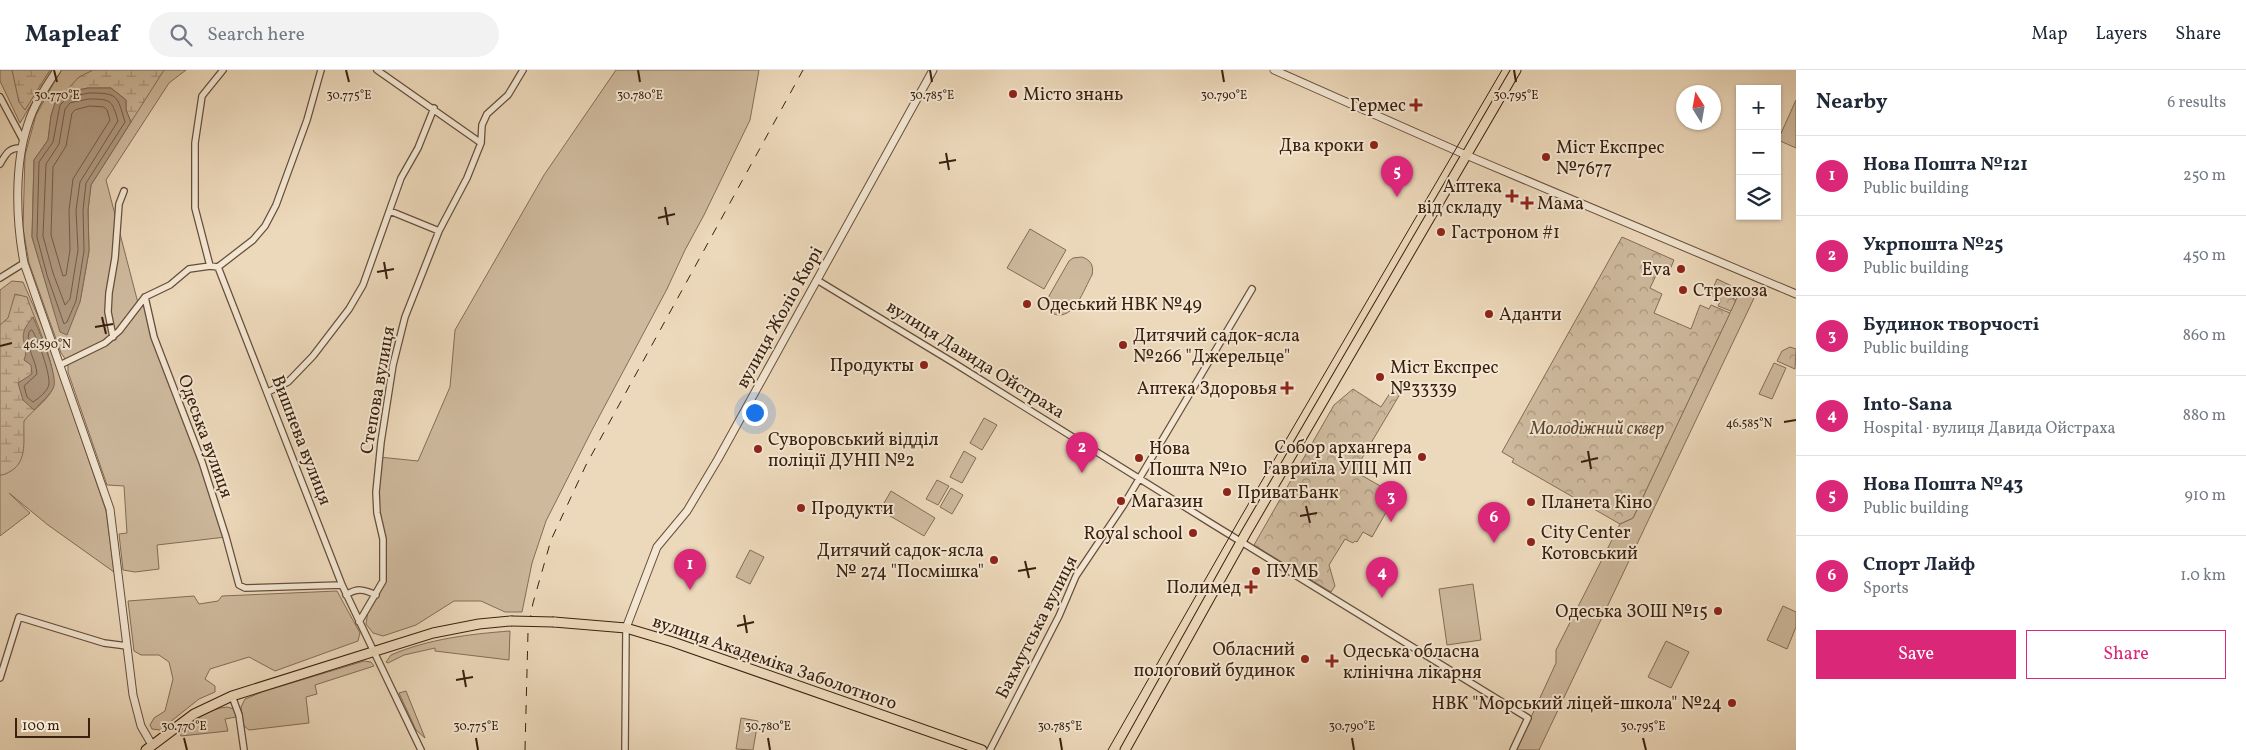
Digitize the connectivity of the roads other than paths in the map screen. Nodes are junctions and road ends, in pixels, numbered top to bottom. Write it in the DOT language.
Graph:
graph roads {
  1 [pos="58,70"];
  2 [pos="223,70"];
  3 [pos="321,70"];
  4 [pos="377,70"];
  5 [pos="523,70"];
  6 [pos="933,70"];
  7 [pos="1274,70"];
  8 [pos="1516,70"];
  9 [pos="0,97"];
  10 [pos="434,108"];
  11 [pos="481,142"];
  12 [pos="23,144"];
  13 [pos="1466,155"];
  14 [pos="0,164"];
  15 [pos="124,191"];
  16 [pos="390,211"];
  17 [pos="439,231"];
  18 [pos="24,263"];
  19 [pos="210,266"];
  20 [pos="218,267"];
  21 [pos="0,278"];
  22 [pos="817,280"];
  23 [pos="1252,288"];
  24 [pos="1796,294"];
  25 [pos="145,297"];
  26 [pos="113,336"];
  27 [pos="60,365"];
  28 [pos="268,392"];
  29 [pos="1139,478"];
  30 [pos="1241,542"];
  31 [pos="342,585"];
  32 [pos="346,595"];
  33 [pos="376,595"];
  34 [pos="359,622"];
  35 [pos="626,628"];
  36 [pos="127,646"];
  37 [pos="374,650"];
  38 [pos="0,678"];
  39 [pos="232,696"];
  40 [pos="149,748"];
  41 [pos="244,750"];
  42 [pos="421,750"];
  43 [pos="625,750"];
  44 [pos="981,750"];
  45 [pos="990,750"];
  46 [pos="1125,750"];
  47 [pos="1513,750"];
  1 -- 12 [label="street"];
  2 -- 19 [label="street"];
  3 -- 20 [label="street"];
  4 -- 10 [label="street"];
  5 -- 11 [label="street, Степова вулиця"];
  6 -- 22 [label="street, вулиця Жоліо Кюрі"];
  7 -- 13 [label="street"];
  8 -- 13 [label="highway"];
  9 -- 12 [label="street"];
  10 -- 11 [label="street"];
  10 -- 16 [label="street"];
  11 -- 17 [label="street, Степова вулиця"];
  12 -- 14 [label="street"];
  12 -- 18 [label="street"];
  13 -- 24 [label="street"];
  13 -- 30 [label="highway"];
  15 -- 26 [label="street"];
  16 -- 17 [label="street"];
  16 -- 28 [label="street"];
  17 -- 33 [label="street, Степова вулиця"];
  18 -- 21 [label="street"];
  18 -- 27 [label="street"];
  19 -- 20 [label="street"];
  19 -- 25 [label="street"];
  20 -- 28 [label="street, Вишнева вулиця"];
  22 -- 29 [label="street, вулиця Давида Ойстраха"];
  22 -- 35 [label="street, вулиця Жоліо Кюрі"];
  23 -- 29 [label="street, Бахмутська вулиця"];
  25 -- 26 [label="street"];
  25 -- 31 [label="street, Одеська вулиця"];
  26 -- 27 [label="street"];
  27 -- 36 [label="street"];
  28 -- 31 [label="street, Вишнева вулиця"];
  29 -- 30 [label="street, вулиця Давида Ойстраха"];
  29 -- 45 [label="street, Бахмутська вулиця"];
  30 -- 46 [label="highway"];
  30 -- 47 [label="street, вулиця Давида Ойстраха"];
  31 -- 32 [label="street, Вишнева вулиця"];
  32 -- 33 [label="street"];
  32 -- 34 [label="street, Вишнева вулиця"];
  33 -- 34 [label="street, Степова вулиця"];
  34 -- 37 [label="street, Вишнева вулиця"];
  35 -- 37 [label="highway, вулиця Академіка Заболотного, bridge"];
  35 -- 43 [label="street, вулиця Жоліо Кюрі"];
  35 -- 44 [label="highway, вулиця Академіка Заболотного"];
  36 -- 38 [label="street"];
  36 -- 40 [label="street"];
  37 -- 39 [label="highway, вулиця Академіка Заболотного"];
  37 -- 42 [label="street, Вишнева вулиця"];
  39 -- 40 [label="highway, вулиця Академіка Заболотного"];
  39 -- 41 [label="street"];
}
